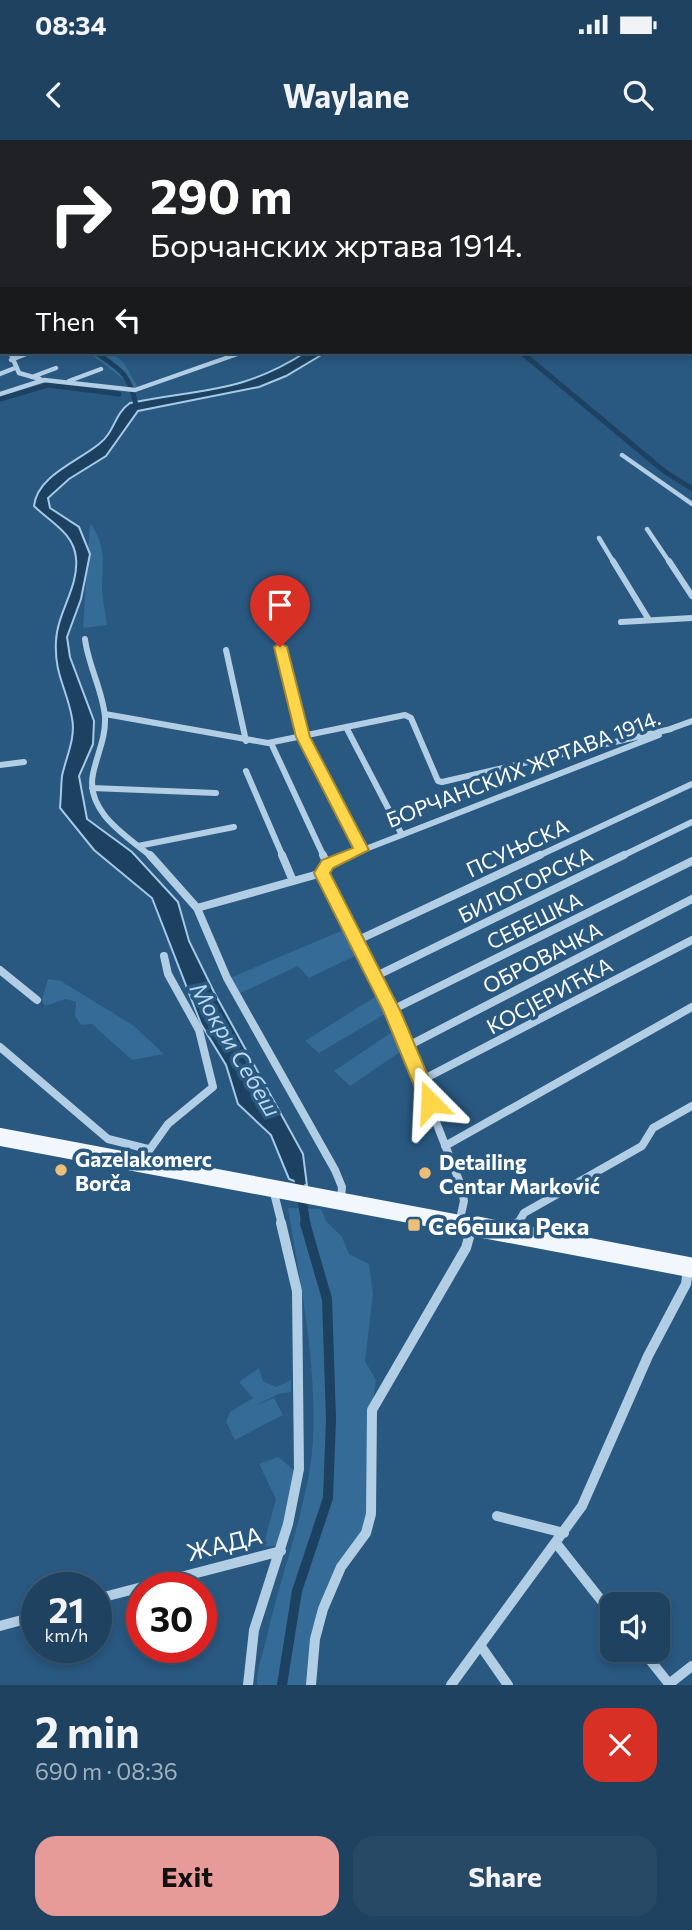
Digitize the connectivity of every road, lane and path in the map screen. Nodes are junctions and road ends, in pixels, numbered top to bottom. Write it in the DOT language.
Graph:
graph roads {
  1 [pos="10,354"];
  2 [pos="26,354"];
  3 [pos="237,354"];
  4 [pos="11,360"];
  5 [pos="15,368"];
  6 [pos="55,368"];
  7 [pos="101,369"];
  8 [pos="0,374"];
  9 [pos="32,377"];
  10 [pos="44,380"];
  11 [pos="68,382"];
  12 [pos="0,394"];
  13 [pos="622,455"];
  14 [pos="692,504"];
  15 [pos="647,529"];
  16 [pos="600,538"];
  17 [pos="692,596"];
  18 [pos="692,618"];
  19 [pos="649,620"];
  20 [pos="621,622"];
  21 [pos="85,639"];
  22 [pos="280,647"];
  23 [pos="226,650"];
  24 [pos="105,714"];
  25 [pos="692,721"];
  26 [pos="346,727"];
  27 [pos="671,729"];
  28 [pos="303,737"];
  29 [pos="246,741"];
  30 [pos="271,743"];
  31 [pos="24,762"];
  32 [pos="0,765"];
  33 [pos="246,771"];
  34 [pos="692,784"];
  35 [pos="92,788"];
  36 [pos="216,793"];
  37 [pos="692,822"];
  38 [pos="234,827"];
  39 [pos="402,835"];
  40 [pos="138,846"];
  41 [pos="362,850"];
  42 [pos="692,861"];
  43 [pos="327,864"];
  44 [pos="322,873"];
  45 [pos="293,881"];
  46 [pos="692,899"];
  47 [pos="197,908"];
  48 [pos="356,940"];
  49 [pos="692,940"];
  50 [pos="164,956"];
  51 [pos="0,970"];
  52 [pos="374,977"];
  53 [pos="37,1000"];
  54 [pos="692,1007"];
  55 [pos="392,1010"];
  56 [pos="408,1046"];
  57 [pos="0,1047"];
  58 [pos="422,1080"];
  59 [pos="692,1106"];
  60 [pos="0,1133"];
  61 [pos="0,1141"];
  62 [pos="445,1146"];
  63 [pos="146,1154"];
  64 [pos="291,1192"];
  65 [pos="274,1193"];
  66 [pos="340,1201"];
  67 [pos="460,1219"];
  68 [pos="516,1229"];
  69 [pos="471,1230"];
  70 [pos="690,1267"];
  71 [pos="497,1516"];
  72 [pos="564,1532"];
  73 [pos="556,1543"];
  74 [pos="281,1551"];
  75 [pos="112,1595"];
  76 [pos="600,1599"];
  77 [pos="21,1620"];
  78 [pos="0,1626"];
  79 [pos="480,1645"];
  80 [pos="651,1662"];
  81 [pos="692,1666"];
  82 [pos="248,1685"];
  83 [pos="311,1685"];
  84 [pos="451,1685"];
  85 [pos="509,1685"];
  86 [pos="669,1685"];
  1 -- 4 [label="street"];
  2 -- 4 [label="street"];
  3 -- 11 [label="street"];
  4 -- 5 [label="street"];
  5 -- 8 [label="street"];
  5 -- 9 [label="street"];
  6 -- 9 [label="street"];
  7 -- 11 [label="street"];
  9 -- 10 [label="street"];
  10 -- 11 [label="street"];
  10 -- 12 [label="street"];
  13 -- 14 [label="street"];
  15 -- 17 [label="street"];
  16 -- 19 [label="street"];
  18 -- 19 [label="street"];
  19 -- 20 [label="street"];
  21 -- 24 [label="street"];
  22 -- 28 [label="street"];
  23 -- 29 [label="street"];
  24 -- 29 [label="street"];
  24 -- 35 [label="street"];
  25 -- 27 [label="street, БОРЧАНСКИХ ЖРТАВА 1914."];
  26 -- 27 [label="street"];
  26 -- 28 [label="street"];
  26 -- 39 [label="street"];
  27 -- 39 [label="street, БОРЧАНСКИХ ЖРТАВА 1914."];
  28 -- 30 [label="street"];
  28 -- 41 [label="street"];
  29 -- 30 [label="street"];
  30 -- 43 [label="street"];
  31 -- 32 [label="street"];
  33 -- 45 [label="street"];
  34 -- 48 [label="street, ПСУЊСКА"];
  35 -- 36 [label="street"];
  35 -- 40 [label="street"];
  37 -- 52 [label="street, БИЛОГОРСКА"];
  38 -- 40 [label="street"];
  39 -- 41 [label="street, БОРЧАНСКИХ ЖРТАВА 1914."];
  40 -- 47 [label="street"];
  41 -- 43 [label="street, БОРЧАНСКИХ ЖРТАВА 1914."];
  42 -- 55 [label="street, СЕБЕШКА"];
  43 -- 44 [label="street"];
  44 -- 45 [label="street"];
  44 -- 48 [label="street"];
  45 -- 47 [label="street"];
  46 -- 56 [label="street, ОБРОВАЧКА"];
  47 -- 66 [label="street"];
  48 -- 52 [label="street"];
  49 -- 58 [label="street, КОСЈЕРИЋКА"];
  50 -- 63 [label="street"];
  51 -- 53 [label="street"];
  52 -- 55 [label="street"];
  54 -- 62 [label="street"];
  55 -- 56 [label="street"];
  56 -- 58 [label="street"];
  57 -- 63 [label="street"];
  58 -- 62 [label="street"];
  59 -- 68 [label="street"];
  60 -- 63 [label="main road"];
  61 -- 65 [label="main road"];
  62 -- 67 [label="street"];
  63 -- 64 [label="main road"];
  64 -- 65 [label="main road"];
  64 -- 66 [label="main road"];
  65 -- 74 [label="street"];
  66 -- 67 [label="main road"];
  66 -- 69 [label="main road"];
  67 -- 68 [label="main road"];
  68 -- 70 [label="main road"];
  69 -- 70 [label="main road"];
  69 -- 83 [label="street"];
  70 -- 72 [label="street"];
  71 -- 72 [label="street"];
  72 -- 73 [label="street"];
  73 -- 76 [label="street"];
  73 -- 79 [label="street"];
  74 -- 75 [label="street, ЖАДА"];
  74 -- 82 [label="street"];
  77 -- 78 [label="street"];
  79 -- 84 [label="street"];
  79 -- 85 [label="street"];
  80 -- 86 [label="street"];
  81 -- 86 [label="street"];
}
